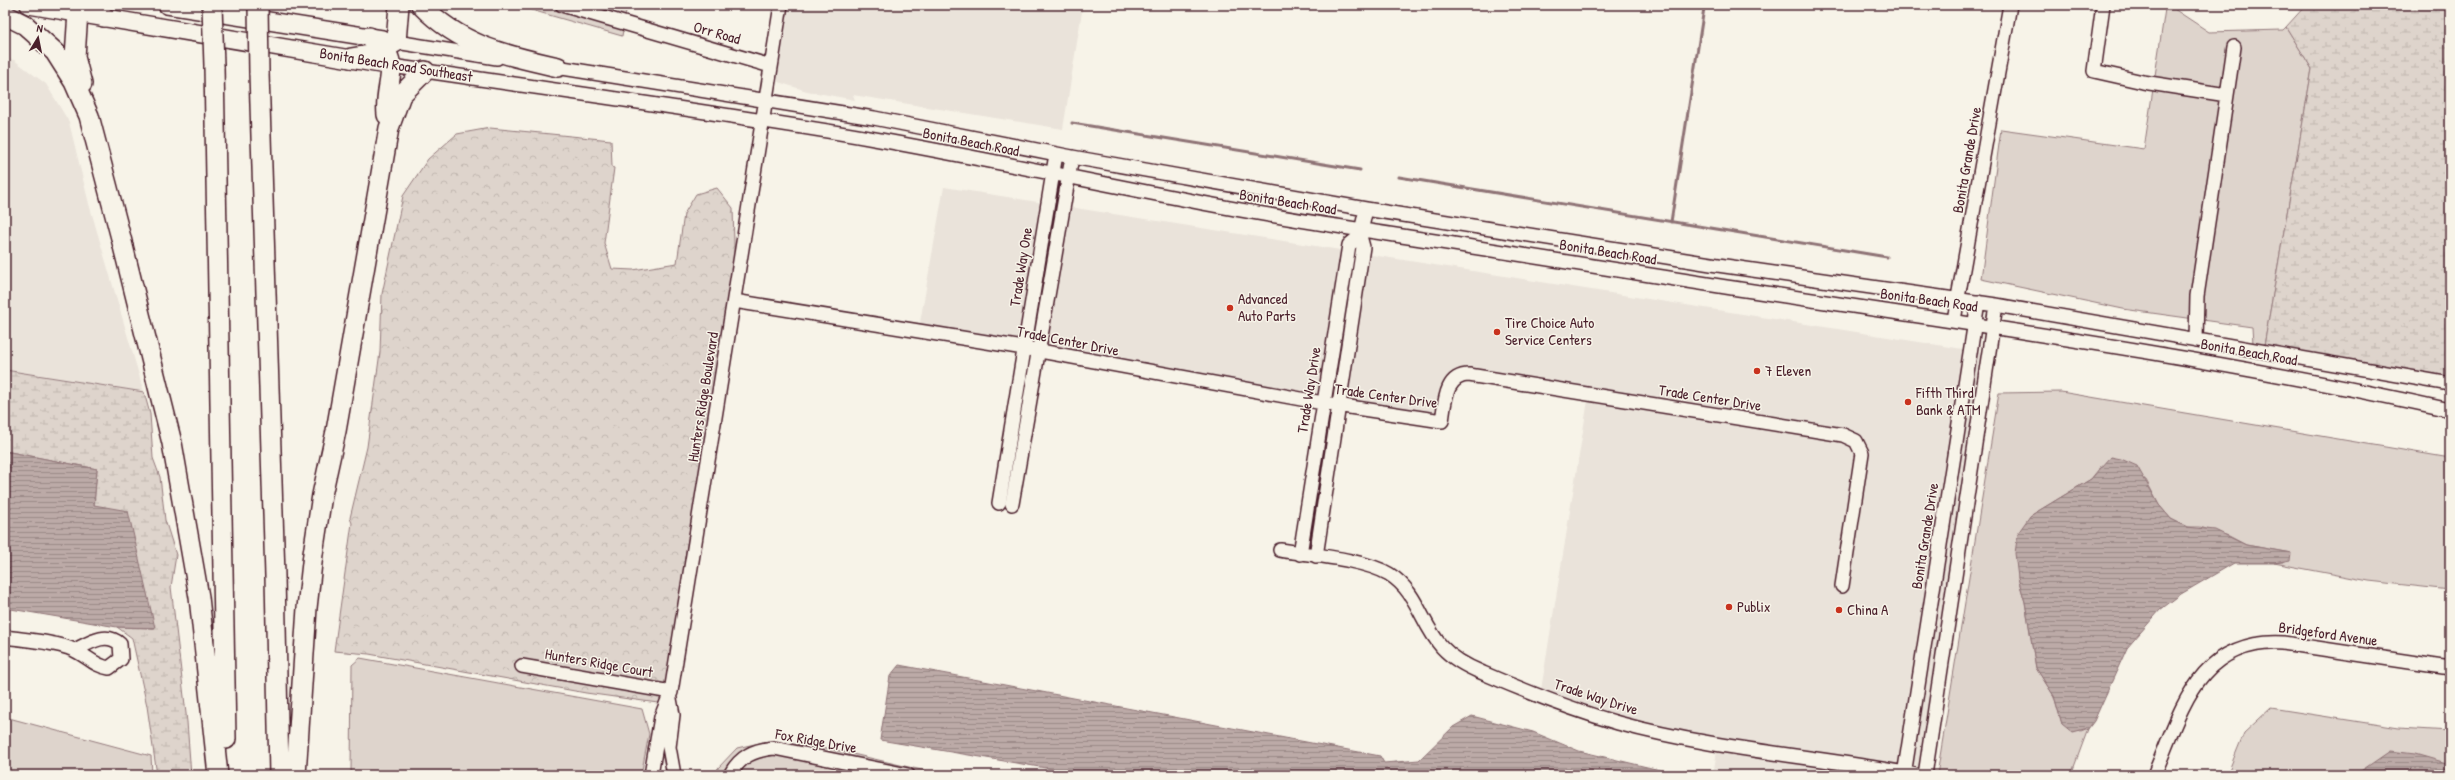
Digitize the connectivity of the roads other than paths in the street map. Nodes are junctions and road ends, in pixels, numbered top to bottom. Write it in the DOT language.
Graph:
graph roads {
  1 [pos="29,5"];
  2 [pos="167,5"];
  3 [pos="212,5"];
  4 [pos="258,5"];
  5 [pos="399,5"];
  6 [pos="421,5"];
  7 [pos="562,5"];
  8 [pos="781,5"];
  9 [pos="2010,5"];
  10 [pos="2103,5"];
  11 [pos="91,10"];
  12 [pos="5,14"];
  13 [pos="369,37"];
  14 [pos="2234,47"];
  15 [pos="391,52"];
  16 [pos="351,58"];
  17 [pos="771,66"];
  18 [pos="558,67"];
  19 [pos="425,71"];
  20 [pos="2227,95"];
  21 [pos="766,100"];
  22 [pos="89,116"];
  23 [pos="763,121"];
  24 [pos="388,128"];
  25 [pos="1056,154"];
  26 [pos="1072,157"];
  27 [pos="1053,175"];
  28 [pos="1068,178"];
  29 [pos="1366,209"];
  30 [pos="1360,232"];
  31 [pos="1958,299"];
  32 [pos="734,301"];
  33 [pos="1978,302"];
  34 [pos="1996,305"];
  35 [pos="1954,320"];
  36 [pos="1975,323"];
  37 [pos="1992,326"];
  38 [pos="2196,340"];
  39 [pos="1024,348"];
  40 [pos="1039,352"];
  41 [pos="2450,384"];
  42 [pos="1323,403"];
  43 [pos="1339,405"];
  44 [pos="2450,410"];
  45 [pos="999,503"];
  46 [pos="1012,504"];
  47 [pos="1280,550"];
  48 [pos="1300,554"];
  49 [pos="1316,556"];
  50 [pos="1842,586"];
  51 [pos="5,637"];
  52 [pos="75,650"];
  53 [pos="522,666"];
  54 [pos="2450,668"];
  55 [pos="670,695"];
  56 [pos="880,772"];
  57 [pos="1908,774"];
  58 [pos="218,775"];
  59 [pos="226,775"];
  60 [pos="279,775"];
  61 [pos="296,775"];
  62 [pos="651,775"];
  63 [pos="674,775"];
  64 [pos="730,775"];
  65 [pos="908,775"];
  66 [pos="1925,775"];
  67 [pos="2154,775"];
  1 -- 11 [label="main road, Bonita Beach Road Southeast"];
  2 -- 13 [label="main road, Bonita Beach Road Southeast"];
  3 -- 59 [label="highway, bridge"];
  4 -- 60 [label="highway, bridge"];
  5 -- 15 [label="highway"];
  6 -- 18 [label="highway"];
  7 -- 17 [label="street, Orr Road"];
  8 -- 17 [label="street, Hunters Ridge Boulevard"];
  9 -- 31 [label="street, Bonita Grande Drive"];
  10 -- 20 [label="street"];
  11 -- 16 [label="main road, Bonita Beach Road Southeast"];
  11 -- 22 [label="highway"];
  12 -- 22 [label="highway"];
  13 -- 15 [label="highway"];
  14 -- 20 [label="street"];
  15 -- 16 [label="highway"];
  15 -- 18 [label="street, Bonita Beach Road Southeast"];
  15 -- 19 [label="street, Bonita Beach Road Southeast"];
  15 -- 24 [label="highway"];
  17 -- 21 [label="street, Hunters Ridge Boulevard"];
  18 -- 21 [label="street, Bonita Beach Road Southeast"];
  19 -- 23 [label="street, Bonita Beach Road Southeast"];
  19 -- 24 [label="highway"];
  20 -- 38 [label="street"];
  21 -- 23 [label="street, Hunters Ridge Boulevard"];
  21 -- 25 [label="street, Bonita Beach Road"];
  22 -- 58 [label="highway"];
  23 -- 27 [label="street, Bonita Beach Road"];
  23 -- 32 [label="street, Hunters Ridge Boulevard"];
  24 -- 61 [label="highway"];
  25 -- 26 [label="street, Bonita Beach Road"];
  25 -- 27 [label="street, Trade Way One"];
  26 -- 28 [label="street, Trade Way One"];
  26 -- 29 [label="street, Bonita Beach Road"];
  27 -- 28 [label="street, Bonita Beach Road"];
  27 -- 39 [label="street, Trade Way One"];
  28 -- 30 [label="street, Bonita Beach Road"];
  28 -- 40 [label="street, Trade Way One"];
  29 -- 30 [label="street, Trade Way Drive"];
  29 -- 31 [label="street, Bonita Beach Road"];
  30 -- 35 [label="street, Bonita Beach Road"];
  30 -- 42 [label="street, Trade Way Drive"];
  30 -- 43 [label="street, Trade Way Drive"];
  31 -- 33 [label="street, Bonita Beach Road"];
  31 -- 35 [label="street, Bonita Grande Drive"];
  32 -- 39 [label="street, Trade Center Drive"];
  32 -- 55 [label="street, Hunters Ridge Boulevard"];
  33 -- 34 [label="street, Bonita Beach Road"];
  33 -- 36 [label="street, Bonita Grande Drive"];
  34 -- 37 [label="street"];
  34 -- 38 [label="street, Bonita Beach Road"];
  35 -- 36 [label="street, Bonita Beach Road"];
  36 -- 37 [label="street, Bonita Beach Road"];
  36 -- 57 [label="street, Bonita Grande Drive"];
  37 -- 44 [label="street, Bonita Beach Road"];
  37 -- 66 [label="street"];
  38 -- 41 [label="street, Bonita Beach Road"];
  39 -- 40 [label="street, Trade Center Drive"];
  39 -- 45 [label="street, Trade Way One"];
  40 -- 42 [label="street, Trade Center Drive"];
  40 -- 46 [label="street, Trade Way One"];
  42 -- 43 [label="street, Trade Center Drive"];
  42 -- 48 [label="street, Trade Way Drive"];
  43 -- 49 [label="street, Trade Way Drive"];
  43 -- 50 [label="street, Trade Center Drive"];
  47 -- 48 [label="street, Trade Way Drive"];
  48 -- 49 [label="street, Trade Way Drive"];
  49 -- 57 [label="street, Trade Way Drive"];
  51 -- 52 [label="street"];
  53 -- 55 [label="street, Hunters Ridge Court"];
  54 -- 67 [label="street, Bridgeford Avenue"];
  55 -- 62 [label="street, Hunters Ridge Boulevard"];
  55 -- 63 [label="street, Hunters Ridge Boulevard"];
  56 -- 64 [label="street, Fox Ridge Drive"];
  56 -- 65 [label="street, Fox Ridge Drive"];
}
